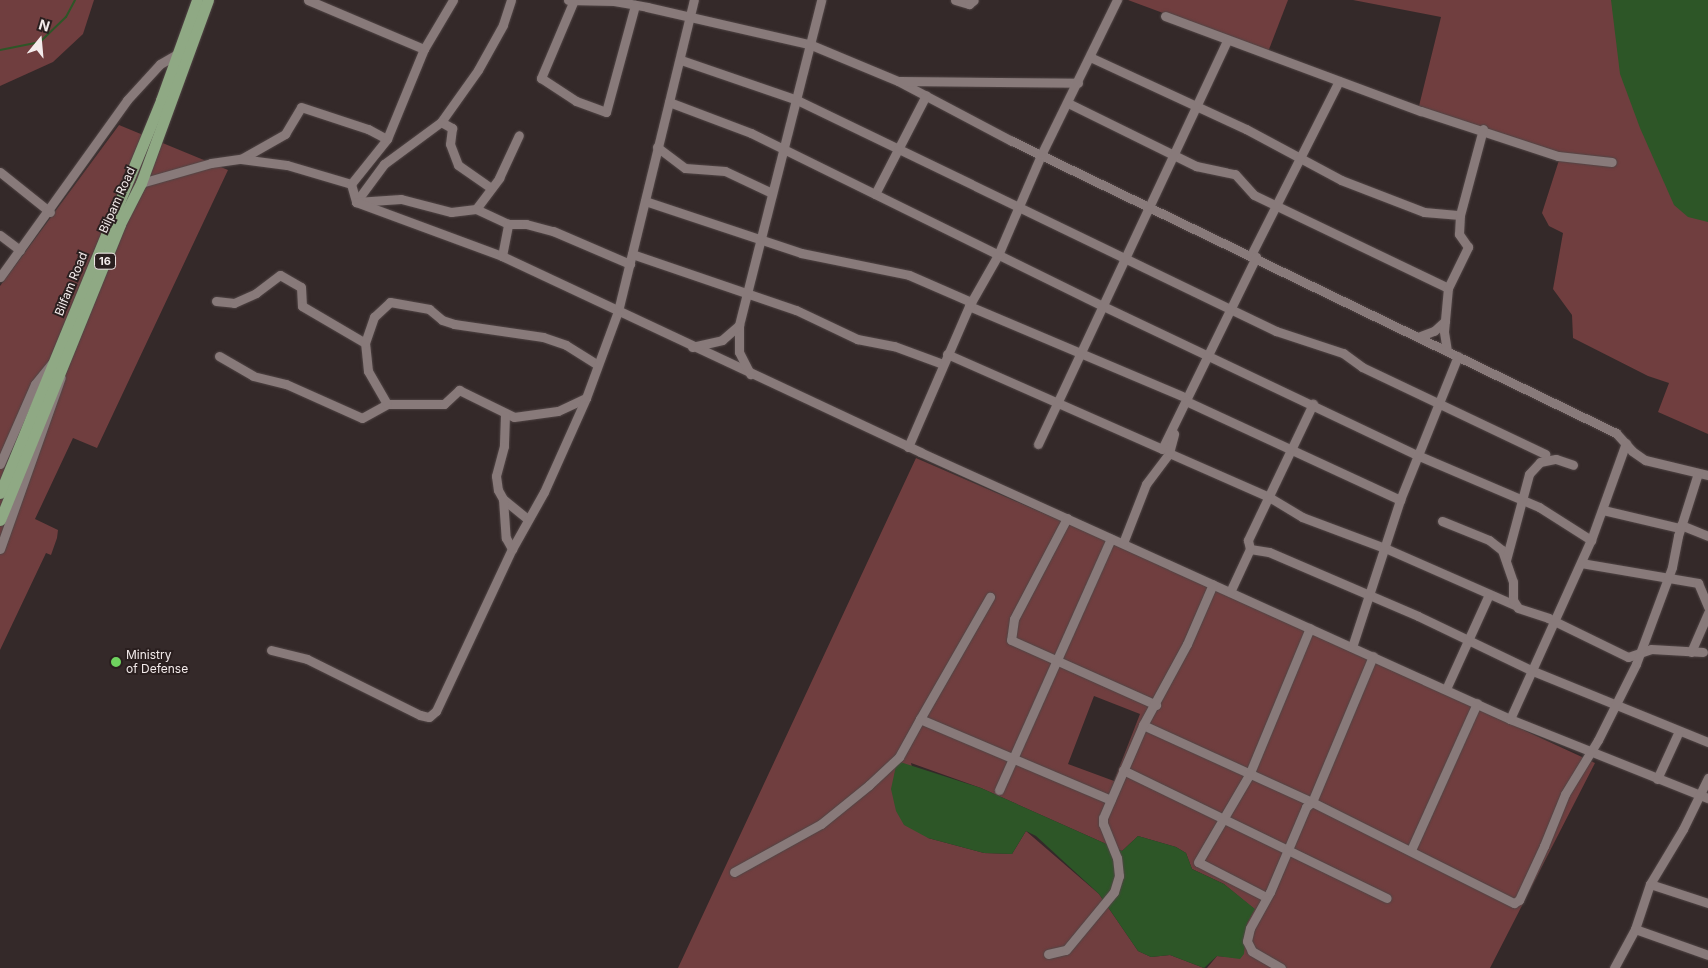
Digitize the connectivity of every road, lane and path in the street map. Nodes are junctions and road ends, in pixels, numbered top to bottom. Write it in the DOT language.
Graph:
graph roads {
  1 [pos="197,0"];
  2 [pos="208,0"];
  3 [pos="308,0"];
  4 [pos="453,0"];
  5 [pos="511,0"];
  6 [pos="568,0"];
  7 [pos="574,0"];
  8 [pos="694,0"];
  9 [pos="821,0"];
  10 [pos="955,0"];
  11 [pos="974,0"];
  12 [pos="1117,0"];
  13 [pos="635,6"];
  14 [pos="1165,16"];
  15 [pos="691,18"];
  16 [pos="1227,40"];
  17 [pos="809,44"];
  18 [pos="424,49"];
  19 [pos="179,53"];
  20 [pos="1090,57"];
  21 [pos="681,60"];
  22 [pos="898,81"];
  23 [pos="1339,81"];
  24 [pos="1078,83"];
  25 [pos="926,95"];
  26 [pos="797,100"];
  27 [pos="669,102"];
  28 [pos="1068,103"];
  29 [pos="1198,107"];
  30 [pos="441,122"];
  31 [pos="1484,129"];
  32 [pos="519,135"];
  33 [pos="387,139"];
  34 [pos="657,146"];
  35 [pos="898,147"];
  36 [pos="784,149"];
  37 [pos="1041,155"];
  38 [pos="1174,155"];
  39 [pos="1300,158"];
  40 [pos="241,159"];
  41 [pos="1612,162"];
  42 [pos="0,172"];
  43 [pos="141,183"];
  44 [pos="351,184"];
  45 [pos="491,188"];
  46 [pos="772,194"];
  47 [pos="875,194"];
  48 [pos="356,202"];
  49 [pos="645,202"];
  50 [pos="1276,204"];
  51 [pos="1018,206"];
  52 [pos="1150,208"];
  53 [pos="476,209"];
  54 [pos="50,212"];
  55 [pos="1460,215"];
  56 [pos="508,224"];
  57 [pos="0,235"];
  58 [pos="762,242"];
  59 [pos="20,250"];
  60 [pos="998,255"];
  61 [pos="502,256"];
  62 [pos="1253,256"];
  63 [pos="1126,258"];
  64 [pos="631,259"];
  65 [pos="0,277"];
  66 [pos="1448,288"];
  67 [pos="750,293"];
  68 [pos="216,301"];
  69 [pos="970,304"];
  70 [pos="1103,306"];
  71 [pos="1232,308"];
  72 [pos="618,311"];
  73 [pos="1445,321"];
  74 [pos="739,325"];
  75 [pos="1418,337"];
  76 [pos="365,343"];
  77 [pos="692,348"];
  78 [pos="1447,351"];
  79 [pos="947,354"];
  80 [pos="1079,354"];
  81 [pos="1209,354"];
  82 [pos="219,356"];
  83 [pos="1458,356"];
  84 [pos="59,362"];
  85 [pos="596,364"];
  86 [pos="943,364"];
  87 [pos="750,374"];
  88 [pos="586,398"];
  89 [pos="1184,399"];
  90 [pos="1439,402"];
  91 [pos="1056,403"];
  92 [pos="387,404"];
  93 [pos="1314,404"];
  94 [pos="505,414"];
  95 [pos="12,437"];
  96 [pos="1626,443"];
  97 [pos="1038,444"];
  98 [pos="908,447"];
  99 [pos="0,449"];
  100 [pos="1291,451"];
  101 [pos="1169,453"];
  102 [pos="1545,454"];
  103 [pos="1417,455"];
  104 [pos="0,464"];
  105 [pos="1573,465"];
  106 [pos="1698,474"];
  107 [pos="1708,475"];
  108 [pos="0,493"];
  109 [pos="1269,497"];
  110 [pos="503,499"];
  111 [pos="1520,499"];
  112 [pos="1400,500"];
  113 [pos="1603,510"];
  114 [pos="528,518"];
  115 [pos="1067,518"];
  116 [pos="0,520"];
  117 [pos="1442,521"];
  118 [pos="1681,527"];
  119 [pos="1708,536"];
  120 [pos="1111,538"];
  121 [pos="1591,540"];
  122 [pos="1123,544"];
  123 [pos="1385,548"];
  124 [pos="0,549"];
  125 [pos="512,549"];
  126 [pos="1250,550"];
  127 [pos="1506,560"];
  128 [pos="1581,563"];
  129 [pos="1668,577"];
  130 [pos="1213,584"];
  131 [pos="1705,590"];
  132 [pos="1230,592"];
  133 [pos="1489,594"];
  134 [pos="1369,595"];
  135 [pos="990,597"];
  136 [pos="1515,605"];
  137 [pos="1708,607"];
  138 [pos="1708,613"];
  139 [pos="1554,623"];
  140 [pos="1310,628"];
  141 [pos="1468,639"];
  142 [pos="1352,647"];
  143 [pos="271,650"];
  144 [pos="1691,652"];
  145 [pos="1703,652"];
  146 [pos="1640,653"];
  147 [pos="1373,656"];
  148 [pos="1057,660"];
  149 [pos="1533,671"];
  150 [pos="1446,689"];
  151 [pos="1477,703"];
  152 [pos="1616,704"];
  153 [pos="1156,706"];
  154 [pos="920,719"];
  155 [pos="1510,719"];
  156 [pos="1143,725"];
  157 [pos="1680,731"];
  158 [pos="1708,742"];
  159 [pos="1590,752"];
  160 [pos="1013,760"];
  161 [pos="1123,770"];
  162 [pos="1249,775"];
  163 [pos="1708,778"];
  164 [pos="1657,779"];
  165 [pos="999,790"];
  166 [pos="1704,796"];
  167 [pos="1111,800"];
  168 [pos="1312,802"];
  169 [pos="1224,819"];
  170 [pos="1287,848"];
  171 [pos="1411,850"];
  172 [pos="734,872"];
  173 [pos="1650,884"];
  174 [pos="1266,897"];
  175 [pos="1387,898"];
  176 [pos="1708,903"];
  177 [pos="1634,929"];
  178 [pos="1048,954"];
  179 [pos="1708,955"];
  180 [pos="1281,968"];
  181 [pos="1614,968"];
  1 -- 19 [label="main road, Bilfam Road / 16"];
  2 -- 43 [label="main road, Bilpam Road / 16"];
  3 -- 18 [label="street"];
  4 -- 18 [label="street"];
  5 -- 30 [label="street"];
  6 -- 7 [label="street"];
  7 -- 13 [label="street"];
  7 -- 13 [label="street"];
  8 -- 15 [label="street"];
  9 -- 17 [label="street"];
  10 -- 11 [label="street"];
  12 -- 20 [label="street"];
  13 -- 15 [label="street"];
  14 -- 16 [label="street"];
  15 -- 17 [label="street"];
  15 -- 21 [label="street"];
  16 -- 23 [label="street"];
  16 -- 29 [label="street"];
  17 -- 22 [label="street"];
  17 -- 26 [label="street"];
  18 -- 33 [label="street"];
  19 -- 54 [label="street"];
  19 -- 84 [label="main road, Bilfam Road / 16"];
  20 -- 24 [label="street"];
  20 -- 29 [label="street"];
  21 -- 26 [label="street"];
  21 -- 27 [label="street"];
  22 -- 24 [label="street"];
  22 -- 25 [label="street"];
  23 -- 31 [label="street"];
  23 -- 39 [label="street"];
  24 -- 28 [label="street"];
  25 -- 35 [label="street"];
  25 -- 37 [label="street"];
  26 -- 35 [label="street"];
  26 -- 36 [label="street"];
  27 -- 34 [label="street"];
  27 -- 36 [label="street"];
  28 -- 37 [label="street"];
  28 -- 38 [label="street"];
  29 -- 38 [label="street"];
  29 -- 39 [label="street"];
  30 -- 45 [label="street"];
  30 -- 48 [label="street"];
  31 -- 41 [label="street"];
  31 -- 55 [label="street"];
  32 -- 45 [label="street"];
  33 -- 40 [label="street"];
  33 -- 44 [label="street"];
  34 -- 46 [label="street"];
  34 -- 49 [label="street"];
  35 -- 47 [label="street"];
  35 -- 51 [label="street"];
  36 -- 46 [label="street"];
  36 -- 47 [label="street"];
  37 -- 51 [label="street"];
  37 -- 52 [label="street"];
  38 -- 50 [label="street"];
  38 -- 52 [label="street"];
  39 -- 50 [label="street"];
  39 -- 55 [label="street"];
  40 -- 43 [label="street"];
  40 -- 44 [label="street"];
  42 -- 54 [label="street"];
  43 -- 84 [label="main road, Bilpam Road / 16"];
  44 -- 48 [label="street"];
  45 -- 53 [label="street"];
  46 -- 58 [label="street"];
  47 -- 60 [label="street"];
  48 -- 53 [label="street"];
  48 -- 61 [label="street"];
  49 -- 58 [label="street"];
  49 -- 64 [label="street"];
  50 -- 62 [label="street"];
  50 -- 66 [label="street"];
  51 -- 60 [label="street"];
  51 -- 63 [label="street"];
  52 -- 62 [label="street"];
  52 -- 63 [label="street"];
  53 -- 56 [label="street"];
  54 -- 59 [label="street"];
  55 -- 66 [label="street"];
  56 -- 61 [label="street"];
  56 -- 64 [label="street"];
  57 -- 59 [label="street"];
  58 -- 67 [label="street"];
  58 -- 69 [label="street"];
  59 -- 65 [label="street"];
  60 -- 69 [label="street"];
  60 -- 70 [label="street"];
  61 -- 72 [label="street"];
  62 -- 71 [label="street"];
  62 -- 75 [label="street"];
  63 -- 70 [label="street"];
  63 -- 71 [label="street"];
  64 -- 67 [label="street"];
  64 -- 72 [label="street"];
  66 -- 73 [label="street"];
  67 -- 74 [label="street"];
  67 -- 86 [label="street"];
  68 -- 76 [label="street"];
  69 -- 79 [label="street"];
  69 -- 80 [label="street"];
  70 -- 80 [label="street"];
  70 -- 81 [label="street"];
  71 -- 81 [label="street"];
  71 -- 90 [label="street"];
  72 -- 77 [label="street"];
  72 -- 85 [label="street"];
  73 -- 75 [label="street"];
  73 -- 78 [label="street"];
  74 -- 77 [label="street"];
  74 -- 87 [label="street"];
  75 -- 78 [label="street"];
  76 -- 85 [label="street"];
  76 -- 92 [label="street"];
  77 -- 87 [label="street"];
  78 -- 83 [label="street"];
  79 -- 86 [label="street"];
  79 -- 91 [label="street"];
  80 -- 89 [label="street"];
  80 -- 91 [label="street"];
  81 -- 89 [label="street"];
  81 -- 91 [label="street"];
  81 -- 93 [label="street"];
  82 -- 92 [label="street"];
  83 -- 90 [label="street"];
  83 -- 96 [label="street"];
  84 -- 95 [label="street"];
  84 -- 108 [label="main road, Bilfam Road / 16"];
  84 -- 116 [label="main road, Bilpam Road / 16"];
  84 -- 124 [label="street"];
  85 -- 88 [label="street"];
  86 -- 98 [label="street"];
  87 -- 98 [label="street"];
  88 -- 94 [label="street"];
  88 -- 114 [label="street"];
  89 -- 100 [label="street"];
  89 -- 101 [label="street"];
  90 -- 102 [label="street"];
  90 -- 103 [label="street"];
  91 -- 97 [label="street"];
  92 -- 94 [label="street"];
  93 -- 100 [label="street"];
  93 -- 103 [label="street"];
  94 -- 110 [label="street"];
  95 -- 99 [label="street"];
  95 -- 104 [label="street"];
  96 -- 106 [label="street"];
  96 -- 113 [label="street"];
  98 -- 115 [label="street"];
  100 -- 109 [label="street"];
  100 -- 112 [label="street"];
  101 -- 109 [label="street"];
  101 -- 122 [label="street"];
  103 -- 111 [label="street"];
  103 -- 112 [label="street"];
  105 -- 111 [label="street"];
  106 -- 107 [label="street"];
  106 -- 118 [label="street"];
  109 -- 123 [label="street"];
  109 -- 126 [label="street"];
  110 -- 114 [label="street"];
  110 -- 125 [label="street"];
  111 -- 121 [label="street"];
  111 -- 127 [label="street"];
  112 -- 123 [label="street"];
  113 -- 118 [label="street"];
  113 -- 121 [label="street"];
  114 -- 125 [label="street"];
  115 -- 120 [label="street"];
  115 -- 148 [label="street"];
  117 -- 127 [label="street"];
  118 -- 119 [label="street"];
  118 -- 129 [label="street"];
  120 -- 122 [label="street"];
  120 -- 148 [label="street"];
  121 -- 128 [label="street"];
  122 -- 130 [label="street"];
  123 -- 133 [label="street"];
  123 -- 134 [label="street"];
  125 -- 143 [label="street"];
  126 -- 132 [label="street"];
  126 -- 134 [label="street"];
  127 -- 136 [label="street"];
  128 -- 129 [label="street"];
  128 -- 139 [label="street"];
  129 -- 131 [label="street"];
  129 -- 146 [label="street"];
  130 -- 132 [label="street"];
  130 -- 153 [label="street"];
  131 -- 137 [label="street"];
  132 -- 140 [label="street"];
  133 -- 136 [label="street"];
  133 -- 141 [label="street"];
  134 -- 141 [label="street"];
  134 -- 142 [label="street"];
  135 -- 154 [label="street"];
  136 -- 139 [label="street"];
  138 -- 144 [label="street"];
  139 -- 146 [label="street"];
  139 -- 149 [label="street"];
  140 -- 142 [label="street"];
  140 -- 162 [label="street"];
  141 -- 149 [label="street"];
  141 -- 150 [label="street"];
  142 -- 147 [label="street"];
  144 -- 145 [label="street"];
  144 -- 146 [label="street"];
  146 -- 152 [label="street"];
  147 -- 150 [label="street"];
  147 -- 168 [label="street"];
  148 -- 153 [label="street"];
  148 -- 160 [label="street"];
  149 -- 152 [label="street"];
  149 -- 155 [label="street"];
  150 -- 151 [label="street"];
  151 -- 155 [label="street"];
  151 -- 171 [label="street"];
  152 -- 157 [label="street"];
  152 -- 159 [label="street"];
  153 -- 156 [label="street"];
  154 -- 160 [label="street"];
  154 -- 172 [label="street"];
  155 -- 159 [label="street"];
  156 -- 161 [label="street"];
  156 -- 162 [label="street"];
  157 -- 158 [label="street"];
  157 -- 164 [label="street"];
  159 -- 164 [label="street"];
  159 -- 171 [label="street"];
  160 -- 165 [label="street"];
  160 -- 167 [label="street"];
  161 -- 167 [label="street"];
  161 -- 169 [label="street"];
  162 -- 168 [label="street"];
  162 -- 169 [label="street"];
  163 -- 166 [label="street"];
  164 -- 166 [label="street"];
  166 -- 173 [label="street"];
  167 -- 178 [label="street"];
  168 -- 170 [label="street"];
  168 -- 171 [label="street"];
  169 -- 170 [label="street"];
  169 -- 174 [label="street"];
  170 -- 174 [label="street"];
  170 -- 175 [label="street"];
  173 -- 176 [label="street"];
  173 -- 177 [label="street"];
  174 -- 180 [label="street"];
  177 -- 179 [label="street"];
  177 -- 181 [label="street"];
}
